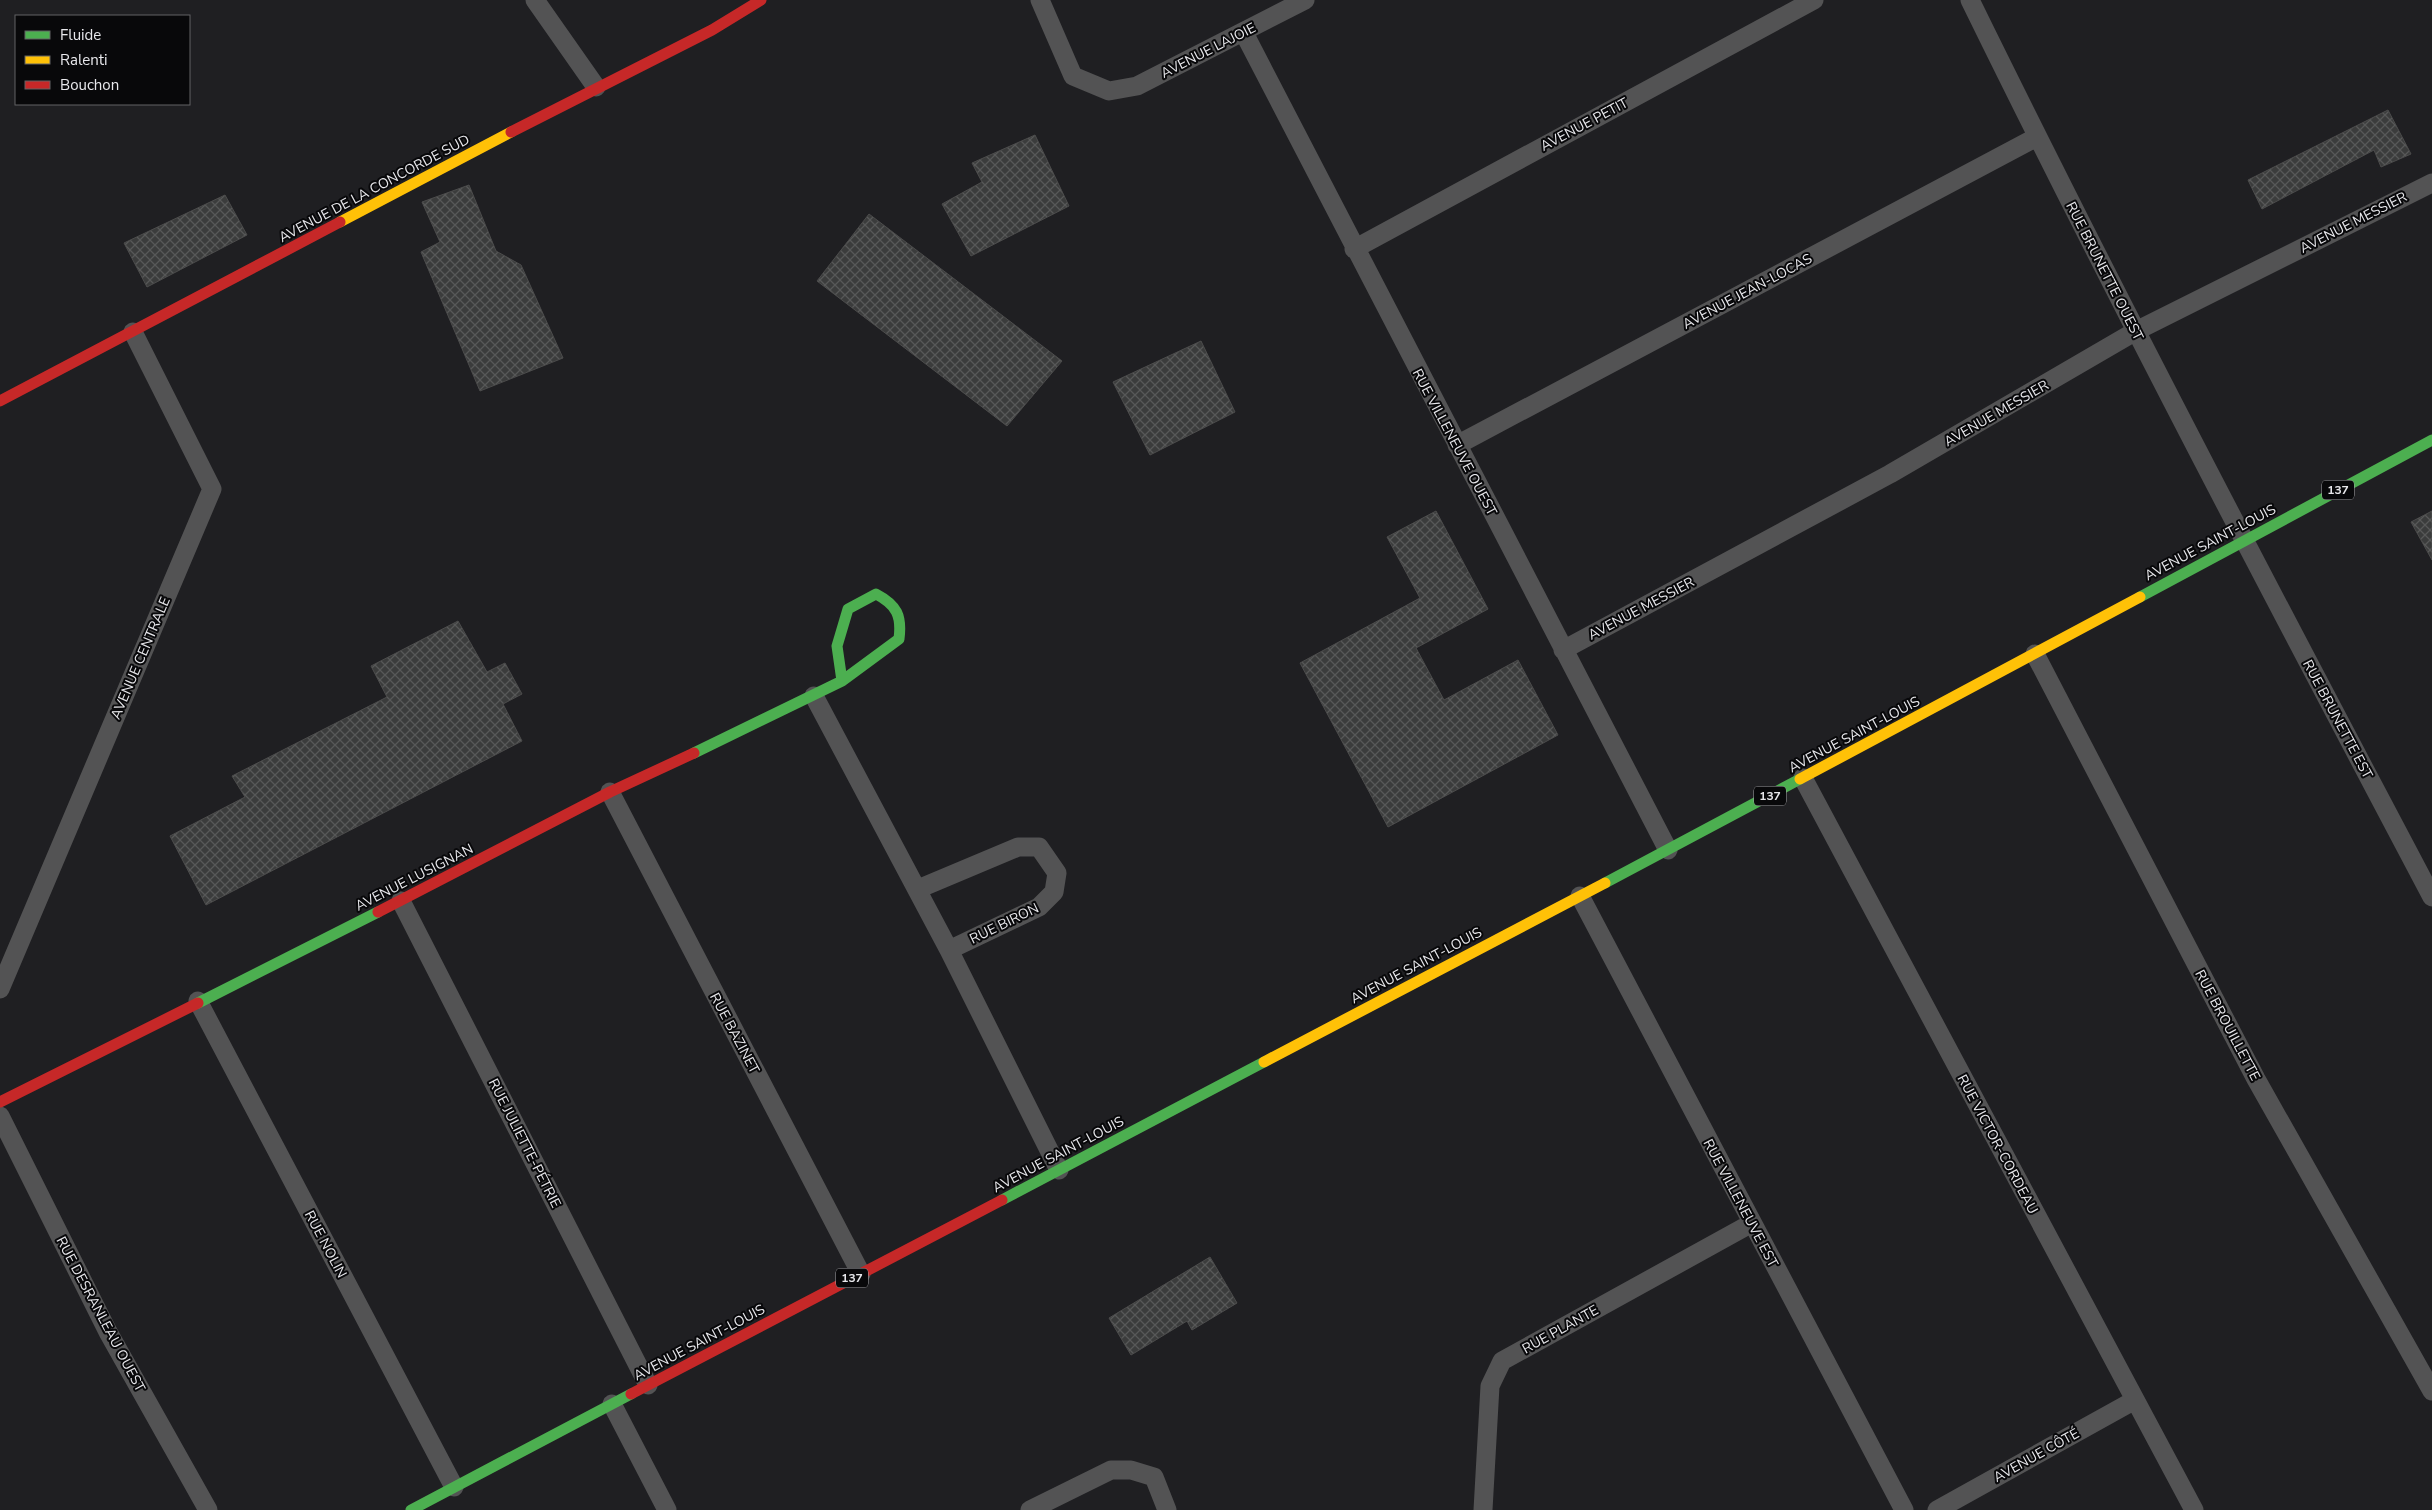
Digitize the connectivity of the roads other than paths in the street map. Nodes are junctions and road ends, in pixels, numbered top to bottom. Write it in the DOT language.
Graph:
graph roads {
  1 [pos="534,0"];
  2 [pos="762,0"];
  3 [pos="1040,0"];
  4 [pos="1304,0"];
  5 [pos="1814,0"];
  6 [pos="1970,0"];
  7 [pos="1244,33"];
  8 [pos="596,87"];
  9 [pos="2037,137"];
  10 [pos="2432,183"];
  11 [pos="1354,249"];
  12 [pos="2136,331"];
  13 [pos="133,332"];
  14 [pos="0,401"];
  15 [pos="2432,440"];
  16 [pos="1457,445"];
  17 [pos="2243,541"];
  18 [pos="1563,650"];
  19 [pos="2035,654"];
  20 [pos="842,681"];
  21 [pos="814,696"];
  22 [pos="1803,778"];
  23 [pos="610,792"];
  24 [pos="1668,850"];
  25 [pos="918,889"];
  26 [pos="1580,896"];
  27 [pos="2432,897"];
  28 [pos="401,901"];
  29 [pos="949,950"];
  30 [pos="0,989"];
  31 [pos="198,1001"];
  32 [pos="0,1102"];
  33 [pos="0,1116"];
  34 [pos="1059,1170"];
  35 [pos="1752,1223"];
  36 [pos="860,1274"];
  37 [pos="648,1385"];
  38 [pos="2432,1391"];
  39 [pos="2135,1400"];
  40 [pos="612,1404"];
  41 [pos="454,1487"];
  42 [pos="208,1510"];
  43 [pos="410,1510"];
  44 [pos="667,1510"];
  45 [pos="1030,1510"];
  46 [pos="1167,1510"];
  47 [pos="1483,1510"];
  48 [pos="1904,1510"];
  49 [pos="1937,1510"];
  50 [pos="2194,1510"];
  1 -- 8 [label="street"];
  2 -- 8 [label="main road, AVENUE DE LA CONCORDE SUD"];
  3 -- 7 [label="street, AVENUE LAJOIE"];
  4 -- 7 [label="street, AVENUE LAJOIE"];
  5 -- 11 [label="street, AVENUE PETIT"];
  6 -- 9 [label="street, RUE BRUNETTE OUEST"];
  7 -- 11 [label="street, RUE VILLENEUVE OUEST"];
  8 -- 13 [label="main road, AVENUE DE LA CONCORDE SUD"];
  9 -- 12 [label="street, RUE BRUNETTE OUEST"];
  9 -- 16 [label="street, AVENUE JEAN-LOCAS"];
  10 -- 12 [label="street, AVENUE MESSIER"];
  11 -- 16 [label="street, RUE VILLENEUVE OUEST"];
  12 -- 17 [label="street, RUE BRUNETTE OUEST"];
  12 -- 18 [label="street, AVENUE MESSIER"];
  13 -- 14 [label="main road, AVENUE DE LA CONCORDE SUD"];
  13 -- 30 [label="street, AVENUE CENTRALE"];
  15 -- 17 [label="main road, AVENUE SAINT-LOUIS / 137"];
  16 -- 18 [label="street, RUE VILLENEUVE OUEST"];
  17 -- 19 [label="main road, AVENUE SAINT-LOUIS / 137"];
  17 -- 27 [label="street, RUE BRUNETTE EST"];
  18 -- 24 [label="street, RUE VILLENEUVE OUEST"];
  19 -- 22 [label="main road, AVENUE SAINT-LOUIS / 137"];
  19 -- 38 [label="street, RUE BROUILLETTE"];
  20 -- 20 [label="main road, AVENUE LUSIGNAN"];
  20 -- 21 [label="main road, AVENUE LUSIGNAN"];
  21 -- 23 [label="main road, AVENUE LUSIGNAN"];
  21 -- 25 [label="street"];
  22 -- 24 [label="main road, AVENUE SAINT-LOUIS / 137"];
  22 -- 39 [label="street, RUE VICTOR-CORDEAU"];
  23 -- 28 [label="main road, AVENUE LUSIGNAN"];
  23 -- 36 [label="street, RUE BAZINET"];
  24 -- 26 [label="main road, AVENUE SAINT-LOUIS / 137"];
  25 -- 29 [label="street"];
  25 -- 29 [label="street, RUE BIRON"];
  26 -- 34 [label="main road, AVENUE SAINT-LOUIS / 137"];
  26 -- 35 [label="street, RUE VILLENEUVE EST"];
  28 -- 31 [label="main road, AVENUE LUSIGNAN"];
  28 -- 37 [label="street, RUE JULIETTE-PÉTRIE"];
  29 -- 34 [label="street"];
  31 -- 32 [label="main road, AVENUE LUSIGNAN"];
  31 -- 41 [label="street, RUE NOLIN"];
  33 -- 42 [label="street, RUE DESRANLEAU OUEST"];
  34 -- 36 [label="main road, AVENUE SAINT-LOUIS / 137"];
  35 -- 47 [label="street, RUE PLANTE"];
  35 -- 48 [label="street, RUE VILLENEUVE EST"];
  36 -- 37 [label="main road, AVENUE SAINT-LOUIS / 137"];
  37 -- 40 [label="main road, AVENUE SAINT-LOUIS / 137"];
  39 -- 49 [label="street, AVENUE CÔTÉ"];
  39 -- 50 [label="street, RUE VICTOR-CORDEAU"];
  40 -- 41 [label="main road, AVENUE SAINT-LOUIS / 137"];
  40 -- 44 [label="street"];
  41 -- 43 [label="main road, AVENUE SAINT-LOUIS / 137"];
  45 -- 46 [label="street"];
}
